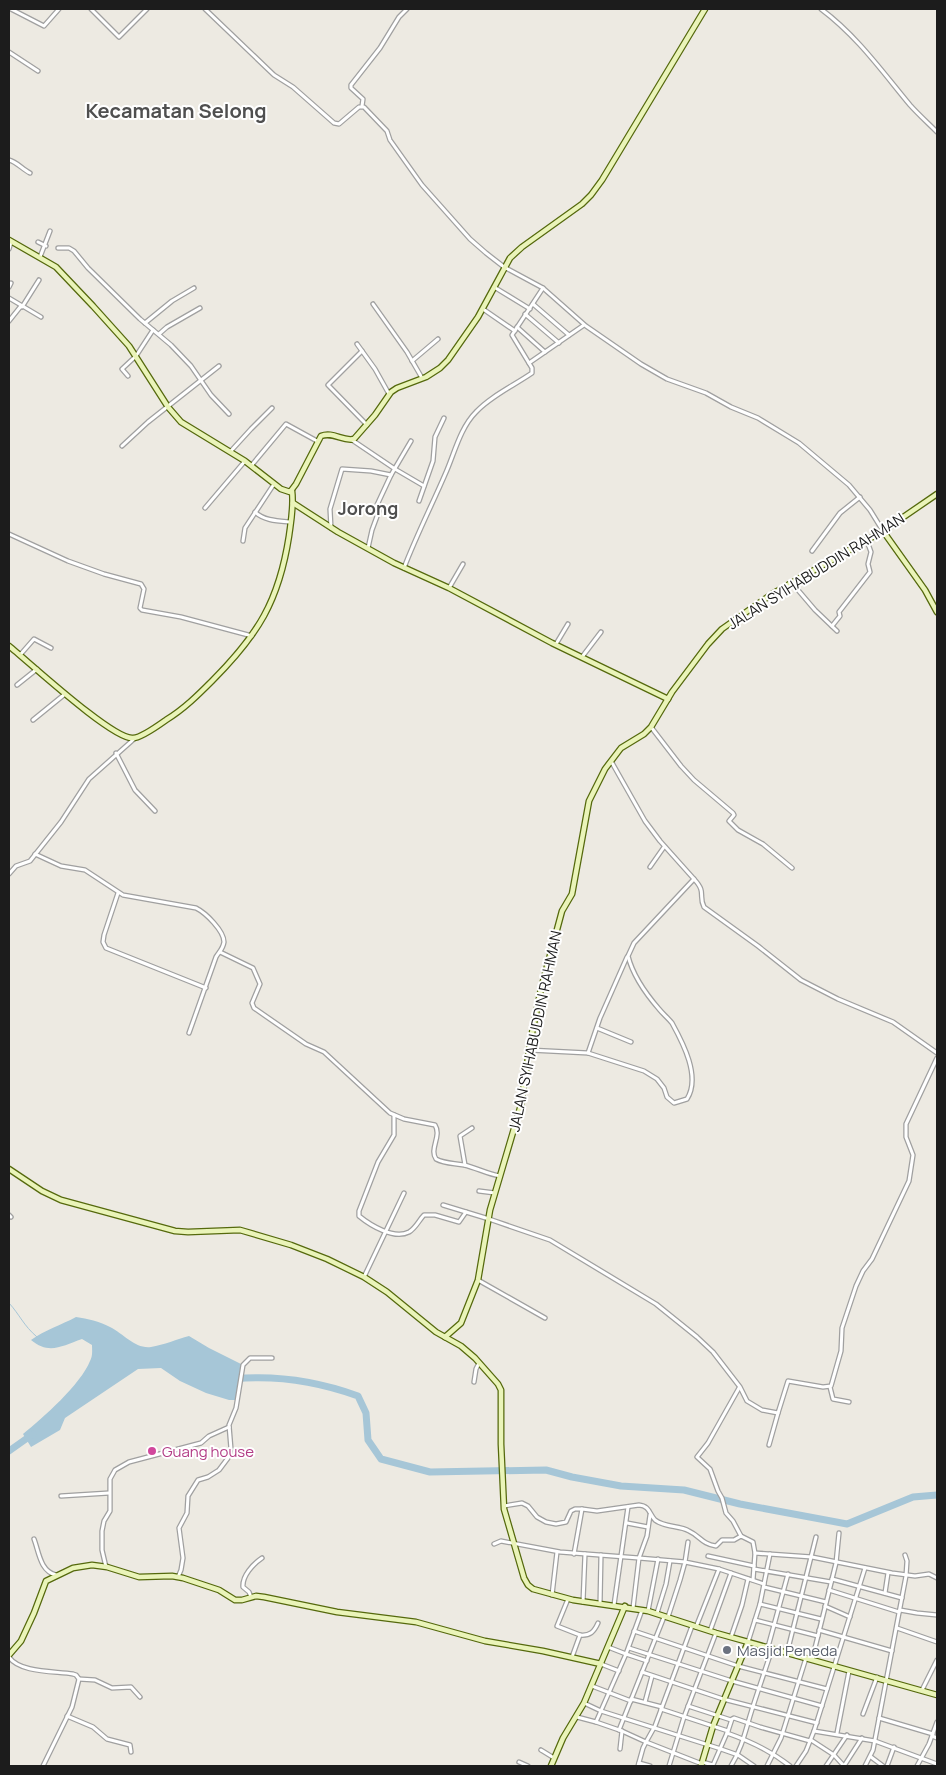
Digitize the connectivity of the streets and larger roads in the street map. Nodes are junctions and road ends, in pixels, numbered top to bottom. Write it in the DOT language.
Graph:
graph roads {
  1 [pos="11,9"];
  2 [pos="59,9"];
  3 [pos="91,9"];
  4 [pos="146,9"];
  5 [pos="205,9"];
  6 [pos="407,9"];
  7 [pos="705,9"];
  8 [pos="820,9"];
  9 [pos="9,52"];
  10 [pos="38,72"];
  11 [pos="362,106"];
  12 [pos="937,132"];
  13 [pos="9,160"];
  14 [pos="30,173"];
  15 [pos="50,231"];
  16 [pos="10,241"];
  17 [pos="38,242"];
  18 [pos="46,246"];
  19 [pos="9,248"];
  20 [pos="58,248"];
  21 [pos="40,257"];
  22 [pos="504,267"];
  23 [pos="39,280"];
  24 [pos="11,283"];
  25 [pos="494,286"];
  26 [pos="9,287"];
  27 [pos="194,288"];
  28 [pos="543,288"];
  29 [pos="9,298"];
  30 [pos="373,304"];
  31 [pos="533,304"];
  32 [pos="21,307"];
  33 [pos="200,308"];
  34 [pos="482,308"];
  35 [pos="530,309"];
  36 [pos="526,314"];
  37 [pos="41,317"];
  38 [pos="9,321"];
  39 [pos="145,323"];
  40 [pos="584,325"];
  41 [pos="516,329"];
  42 [pos="153,330"];
  43 [pos="159,334"];
  44 [pos="569,335"];
  45 [pos="438,339"];
  46 [pos="558,343"];
  47 [pos="357,344"];
  48 [pos="362,351"];
  49 [pos="545,352"];
  50 [pos="136,356"];
  51 [pos="412,361"];
  52 [pos="529,363"];
  53 [pos="219,366"];
  54 [pos="128,376"];
  55 [pos="422,378"];
  56 [pos="200,379"];
  57 [pos="389,394"];
  58 [pos="168,406"];
  59 [pos="272,408"];
  60 [pos="229,414"];
  61 [pos="444,418"];
  62 [pos="367,425"];
  63 [pos="352,440"];
  64 [pos="318,441"];
  65 [pos="411,441"];
  66 [pos="122,446"];
  67 [pos="230,452"];
  68 [pos="245,461"];
  69 [pos="251,466"];
  70 [pos="394,469"];
  71 [pos="391,475"];
  72 [pos="274,484"];
  73 [pos="424,486"];
  74 [pos="292,491"];
  75 [pos="937,494"];
  76 [pos="860,497"];
  77 [pos="419,501"];
  78 [pos="293,502"];
  79 [pos="205,508"];
  80 [pos="255,512"];
  81 [pos="291,522"];
  82 [pos="331,528"];
  83 [pos="883,531"];
  84 [pos="9,534"];
  85 [pos="243,540"];
  86 [pos="867,541"];
  87 [pos="368,549"];
  88 [pos="812,551"];
  89 [pos="463,564"];
  90 [pos="404,568"];
  91 [pos="792,583"];
  92 [pos="450,588"];
  93 [pos="937,612"];
  94 [pos="568,624"];
  95 [pos="832,626"];
  96 [pos="838,631"];
  97 [pos="600,632"];
  98 [pos="252,636"];
  99 [pos="556,644"];
  100 [pos="9,646"];
  101 [pos="51,648"];
  102 [pos="20,655"];
  103 [pos="582,657"];
  104 [pos="37,669"];
  105 [pos="16,685"];
  106 [pos="66,693"];
  107 [pos="668,699"];
  108 [pos="33,720"];
  109 [pos="652,727"];
  110 [pos="134,738"];
  111 [pos="116,754"];
  112 [pos="611,761"];
  113 [pos="155,811"];
  114 [pos="664,847"];
  115 [pos="35,854"];
  116 [pos="650,867"];
  117 [pos="792,868"];
  118 [pos="9,874"];
  119 [pos="694,878"];
  120 [pos="118,893"];
  121 [pos="220,952"];
  122 [pos="628,956"];
  123 [pos="206,988"];
  124 [pos="596,1028"];
  125 [pos="189,1033"];
  126 [pos="631,1042"];
  127 [pos="529,1050"];
  128 [pos="588,1053"];
  129 [pos="937,1053"];
  130 [pos="937,1058"];
  131 [pos="394,1115"];
  132 [pos="472,1128"];
  133 [pos="465,1165"];
  134 [pos="9,1168"];
  135 [pos="501,1176"];
  136 [pos="479,1191"];
  137 [pos="404,1193"];
  138 [pos="495,1193"];
  139 [pos="443,1205"];
  140 [pos="466,1212"];
  141 [pos="489,1219"];
  142 [pos="386,1232"];
  143 [pos="364,1277"];
  144 [pos="478,1280"];
  145 [pos="545,1318"];
  146 [pos="445,1337"];
  147 [pos="272,1358"];
  148 [pos="480,1363"];
  149 [pos="474,1382"];
  150 [pos="740,1387"];
  151 [pos="830,1387"];
  152 [pos="849,1402"];
  153 [pos="778,1413"];
  154 [pos="229,1427"];
  155 [pos="770,1445"];
  156 [pos="109,1493"];
  157 [pos="61,1496"];
  158 [pos="504,1506"];
  159 [pos="628,1507"];
  160 [pos="582,1509"];
  161 [pos="650,1512"];
  162 [pos="626,1523"];
  163 [pos="648,1527"];
  164 [pos="839,1534"];
  165 [pos="741,1536"];
  166 [pos="816,1537"];
  167 [pos="34,1539"];
  168 [pos="514,1542"];
  169 [pos="688,1542"];
  170 [pos="494,1544"];
  171 [pos="557,1552"];
  172 [pos="755,1553"];
  173 [pos="574,1554"];
  174 [pos="585,1554"];
  175 [pos="770,1554"];
  176 [pos="602,1555"];
  177 [pos="905,1555"];
  178 [pos="620,1556"];
  179 [pos="708,1556"];
  180 [pos="812,1557"];
  181 [pos="262,1558"];
  182 [pos="639,1558"];
  183 [pos="658,1559"];
  184 [pos="670,1561"];
  185 [pos="684,1562"];
  186 [pos="836,1563"];
  187 [pos="754,1567"];
  188 [pos="107,1568"];
  189 [pos="865,1568"];
  190 [pos="719,1569"];
  191 [pos="768,1570"];
  192 [pos="731,1573"];
  193 [pos="888,1573"];
  194 [pos="788,1574"];
  195 [pos="56,1575"];
  196 [pos="906,1576"];
  197 [pos="178,1577"];
  198 [pos="807,1577"];
  199 [pos="937,1578"];
  200 [pos="748,1579"];
  201 [pos="753,1580"];
  202 [pos="832,1580"];
  203 [pos="860,1585"];
  204 [pos="764,1586"];
  205 [pos="829,1590"];
  206 [pos="783,1592"];
  207 [pos="885,1593"];
  208 [pos="552,1595"];
  209 [pos="802,1596"];
  210 [pos="251,1597"];
  211 [pos="855,1598"];
  212 [pos="902,1598"];
  213 [pos="568,1599"];
  214 [pos="583,1602"];
  215 [pos="600,1604"];
  216 [pos="760,1604"];
  217 [pos="825,1604"];
  218 [pos="614,1605"];
  219 [pos="625,1606"];
  220 [pos="633,1608"];
  221 [pos="778,1609"];
  222 [pos="642,1610"];
  223 [pos="648,1611"];
  224 [pos="900,1611"];
  225 [pos="657,1613"];
  226 [pos="797,1613"];
  227 [pos="937,1615"];
  228 [pos="666,1616"];
  229 [pos="850,1617"];
  230 [pos="821,1619"];
  231 [pos="755,1620"];
  232 [pos="598,1623"];
  233 [pos="774,1625"];
  234 [pos="694,1626"];
  235 [pos="896,1628"];
  236 [pos="793,1630"];
  237 [pos="819,1630"];
  238 [pos="634,1631"];
  239 [pos="710,1632"];
  240 [pos="716,1633"];
  241 [pos="580,1635"];
  242 [pos="818,1636"];
  243 [pos="731,1637"];
  244 [pos="845,1637"];
  245 [pos="656,1639"];
  246 [pos="748,1642"];
  247 [pos="937,1642"];
  248 [pos="608,1647"];
  249 [pos="628,1648"];
  250 [pos="684,1648"];
  251 [pos="770,1648"];
  252 [pos="892,1651"];
  253 [pos="787,1652"];
  254 [pos="626,1654"];
  255 [pos="708,1654"];
  256 [pos="650,1655"];
  257 [pos="9,1656"];
  258 [pos="572,1658"];
  259 [pos="806,1658"];
  260 [pos="812,1660"];
  261 [pos="937,1660"];
  262 [pos="647,1662"];
  263 [pos="601,1664"];
  264 [pos="678,1665"];
  265 [pos="738,1666"];
  266 [pos="834,1666"];
  267 [pos="849,1670"];
  268 [pos="619,1671"];
  269 [pos="642,1672"];
  270 [pos="701,1672"];
  271 [pos="764,1672"];
  272 [pos="652,1676"];
  273 [pos="877,1677"];
  274 [pos="79,1679"];
  275 [pos="798,1680"];
  276 [pos="886,1680"];
  277 [pos="732,1681"];
  278 [pos="671,1682"];
  279 [pos="592,1686"];
  280 [pos="694,1689"];
  281 [pos="758,1689"];
  282 [pos="828,1689"];
  283 [pos="922,1690"];
  284 [pos="609,1694"];
  285 [pos="937,1695"];
  286 [pos="140,1697"];
  287 [pos="793,1698"];
  288 [pos="723,1699"];
  289 [pos="631,1700"];
  290 [pos="645,1702"];
  291 [pos="584,1703"];
  292 [pos="688,1706"];
  293 [pos="822,1706"];
  294 [pos="753,1707"];
  295 [pos="661,1708"];
  296 [pos="601,1711"];
  297 [pos="863,1714"];
  298 [pos="717,1715"];
  299 [pos="67,1716"];
  300 [pos="788,1716"];
  301 [pos="577,1717"];
  302 [pos="624,1717"];
  303 [pos="684,1717"];
  304 [pos="879,1718"];
  305 [pos="731,1720"];
  306 [pos="596,1722"];
  307 [pos="937,1722"];
  308 [pos="748,1723"];
  309 [pos="816,1724"];
  310 [pos="655,1726"];
  311 [pos="713,1726"];
  312 [pos="621,1730"];
  313 [pos="814,1731"];
  314 [pos="728,1732"];
  315 [pos="782,1733"];
  316 [pos="678,1734"];
  317 [pos="837,1734"];
  318 [pos="847,1735"];
  319 [pos="933,1735"];
  320 [pos="862,1738"];
  321 [pos="937,1738"];
  322 [pos="744,1739"];
  323 [pos="811,1740"];
  324 [pos="875,1741"];
  325 [pos="646,1742"];
  326 [pos="706,1744"];
  327 [pos="894,1747"];
  328 [pos="620,1749"];
  329 [pos="721,1749"];
  330 [pos="541,1750"];
  331 [pos="131,1752"];
  332 [pos="673,1752"];
  333 [pos="774,1754"];
  334 [pos="738,1755"];
  335 [pos="834,1756"];
  336 [pos="870,1757"];
  337 [pos="923,1757"];
  338 [pos="554,1758"];
  339 [pos="519,1762"];
  340 [pos="702,1764"];
  341 [pos="937,1764"];
  342 [pos="638,1765"];
  343 [pos="43,1766"];
  344 [pos="528,1766"];
  345 [pos="551,1766"];
  346 [pos="650,1766"];
  347 [pos="669,1766"];
  348 [pos="731,1766"];
  349 [pos="754,1766"];
  350 [pos="767,1766"];
  351 [pos="790,1766"];
  352 [pos="796,1766"];
  353 [pos="826,1766"];
  354 [pos="865,1766"];
  355 [pos="885,1766"];
  356 [pos="917,1766"];
  1 -- 2 [label="street"];
  3 -- 4 [label="street"];
  5 -- 11 [label="street"];
  6 -- 11 [label="street"];
  7 -- 22 [label="street"];
  8 -- 12 [label="street"];
  9 -- 10 [label="street"];
  11 -- 22 [label="street"];
  13 -- 14 [label="street"];
  15 -- 18 [label="street"];
  16 -- 19 [label="street"];
  16 -- 21 [label="street"];
  17 -- 18 [label="street"];
  18 -- 21 [label="street"];
  20 -- 39 [label="street"];
  21 -- 50 [label="street"];
  22 -- 25 [label="street"];
  22 -- 28 [label="street"];
  23 -- 32 [label="street"];
  24 -- 26 [label="street"];
  25 -- 34 [label="street"];
  25 -- 35 [label="street"];
  27 -- 39 [label="street"];
  28 -- 31 [label="street"];
  28 -- 40 [label="street"];
  29 -- 32 [label="street"];
  30 -- 51 [label="street"];
  31 -- 35 [label="street"];
  31 -- 44 [label="street"];
  32 -- 37 [label="street"];
  32 -- 38 [label="street"];
  33 -- 43 [label="street"];
  34 -- 41 [label="street"];
  34 -- 55 [label="street"];
  35 -- 36 [label="street"];
  36 -- 41 [label="street"];
  36 -- 46 [label="street"];
  39 -- 42 [label="street"];
  40 -- 44 [label="street"];
  40 -- 76 [label="street"];
  41 -- 49 [label="street"];
  41 -- 52 [label="street"];
  42 -- 43 [label="street"];
  42 -- 50 [label="street"];
  43 -- 56 [label="street"];
  44 -- 46 [label="street"];
  45 -- 51 [label="street"];
  46 -- 49 [label="street"];
  47 -- 48 [label="street"];
  48 -- 57 [label="street"];
  48 -- 62 [label="street"];
  49 -- 52 [label="street"];
  50 -- 54 [label="street"];
  50 -- 58 [label="street"];
  51 -- 55 [label="street"];
  52 -- 90 [label="street"];
  53 -- 56 [label="street"];
  55 -- 57 [label="street"];
  56 -- 58 [label="street"];
  56 -- 60 [label="street"];
  57 -- 62 [label="street"];
  58 -- 66 [label="street"];
  58 -- 67 [label="street"];
  59 -- 67 [label="street"];
  61 -- 73 [label="street"];
  62 -- 63 [label="street"];
  63 -- 64 [label="street"];
  63 -- 70 [label="street"];
  64 -- 69 [label="street"];
  64 -- 74 [label="street"];
  65 -- 70 [label="street"];
  67 -- 68 [label="street"];
  68 -- 69 [label="street"];
  68 -- 79 [label="street"];
  69 -- 72 [label="street"];
  70 -- 71 [label="street"];
  70 -- 73 [label="street"];
  71 -- 82 [label="street"];
  71 -- 87 [label="street"];
  72 -- 74 [label="street"];
  72 -- 80 [label="street"];
  73 -- 77 [label="street"];
  74 -- 78 [label="street"];
  75 -- 83 [label="street, JALAN SYIHABUDDIN RAHMAN"];
  76 -- 83 [label="street"];
  76 -- 88 [label="street"];
  78 -- 81 [label="street"];
  78 -- 82 [label="street"];
  80 -- 81 [label="street"];
  80 -- 85 [label="street"];
  81 -- 98 [label="street"];
  82 -- 87 [label="street"];
  83 -- 86 [label="street, JALAN SYIHABUDDIN RAHMAN"];
  83 -- 93 [label="street"];
  84 -- 98 [label="street"];
  86 -- 91 [label="street, JALAN SYIHABUDDIN RAHMAN"];
  86 -- 95 [label="street"];
  87 -- 90 [label="street"];
  89 -- 92 [label="street"];
  90 -- 92 [label="street"];
  91 -- 95 [label="street"];
  91 -- 107 [label="street, JALAN SYIHABUDDIN RAHMAN"];
  92 -- 99 [label="street"];
  94 -- 99 [label="street"];
  95 -- 96 [label="street"];
  97 -- 103 [label="street"];
  98 -- 110 [label="street"];
  99 -- 103 [label="street"];
  100 -- 102 [label="street"];
  101 -- 102 [label="street"];
  102 -- 104 [label="street"];
  103 -- 107 [label="street"];
  104 -- 105 [label="street"];
  104 -- 106 [label="street"];
  106 -- 108 [label="street"];
  106 -- 110 [label="street"];
  107 -- 109 [label="street, JALAN SYIHABUDDIN RAHMAN"];
  109 -- 112 [label="street, JALAN SYIHABUDDIN RAHMAN"];
  109 -- 117 [label="street"];
  110 -- 111 [label="street"];
  111 -- 113 [label="street"];
  111 -- 115 [label="street"];
  112 -- 114 [label="street"];
  112 -- 127 [label="street, JALAN SYIHABUDDIN RAHMAN"];
  114 -- 116 [label="street"];
  114 -- 119 [label="street"];
  115 -- 118 [label="street"];
  115 -- 120 [label="street"];
  119 -- 122 [label="street"];
  119 -- 129 [label="street"];
  120 -- 121 [label="street"];
  120 -- 123 [label="street"];
  121 -- 123 [label="street"];
  121 -- 131 [label="street"];
  122 -- 124 [label="street"];
  122 -- 128 [label="street"];
  123 -- 125 [label="street"];
  124 -- 126 [label="street"];
  124 -- 128 [label="street"];
  127 -- 128 [label="street"];
  127 -- 135 [label="street, JALAN SYIHABUDDIN RAHMAN"];
  130 -- 151 [label="street"];
  131 -- 133 [label="street"];
  131 -- 142 [label="street"];
  132 -- 133 [label="street"];
  133 -- 135 [label="street"];
  134 -- 143 [label="street"];
  135 -- 138 [label="street, JALAN SYIHABUDDIN RAHMAN"];
  136 -- 138 [label="street"];
  137 -- 142 [label="street"];
  138 -- 141 [label="street, JALAN SYIHABUDDIN RAHMAN"];
  139 -- 140 [label="street"];
  140 -- 141 [label="street"];
  140 -- 142 [label="street"];
  141 -- 144 [label="street, JALAN SYIHABUDDIN RAHMAN"];
  141 -- 150 [label="street"];
  142 -- 143 [label="street"];
  143 -- 146 [label="street"];
  144 -- 145 [label="street"];
  144 -- 146 [label="street, JALAN SYIHABUDDIN RAHMAN"];
  146 -- 148 [label="street"];
  147 -- 154 [label="street"];
  148 -- 149 [label="street"];
  148 -- 158 [label="street"];
  150 -- 153 [label="street"];
  150 -- 165 [label="street"];
  151 -- 152 [label="street"];
  151 -- 153 [label="street"];
  153 -- 155 [label="street"];
  154 -- 156 [label="street"];
  154 -- 197 [label="street"];
  156 -- 157 [label="street"];
  156 -- 188 [label="street"];
  158 -- 160 [label="street"];
  158 -- 168 [label="street"];
  159 -- 160 [label="street"];
  159 -- 161 [label="street"];
  159 -- 162 [label="street"];
  160 -- 173 [label="street"];
  161 -- 163 [label="street"];
  161 -- 165 [label="street"];
  162 -- 163 [label="street"];
  162 -- 178 [label="street"];
  163 -- 182 [label="street"];
  164 -- 186 [label="street"];
  165 -- 172 [label="street"];
  166 -- 180 [label="street"];
  167 -- 195 [label="street"];
  168 -- 170 [label="street"];
  168 -- 171 [label="street"];
  168 -- 208 [label="street"];
  169 -- 185 [label="street"];
  171 -- 173 [label="street"];
  171 -- 208 [label="street"];
  172 -- 175 [label="street"];
  172 -- 187 [label="street"];
  173 -- 174 [label="street"];
  174 -- 176 [label="street"];
  174 -- 214 [label="street"];
  175 -- 180 [label="street"];
  175 -- 191 [label="street"];
  176 -- 178 [label="street"];
  176 -- 215 [label="street"];
  177 -- 196 [label="street"];
  178 -- 182 [label="street"];
  178 -- 218 [label="street"];
  179 -- 187 [label="street"];
  180 -- 186 [label="street"];
  180 -- 198 [label="street"];
  181 -- 210 [label="street"];
  182 -- 183 [label="street"];
  182 -- 220 [label="street"];
  183 -- 184 [label="street"];
  183 -- 223 [label="street"];
  184 -- 185 [label="street"];
  184 -- 225 [label="street"];
  185 -- 190 [label="street"];
  185 -- 228 [label="street"];
  186 -- 189 [label="street"];
  186 -- 202 [label="street"];
  187 -- 191 [label="street"];
  187 -- 201 [label="street"];
  188 -- 195 [label="street"];
  188 -- 197 [label="street"];
  189 -- 193 [label="street"];
  189 -- 203 [label="street"];
  190 -- 192 [label="street"];
  190 -- 234 [label="street"];
  191 -- 194 [label="street"];
  191 -- 204 [label="street"];
  192 -- 200 [label="street"];
  192 -- 239 [label="street"];
  193 -- 196 [label="street"];
  193 -- 207 [label="street"];
  194 -- 198 [label="street"];
  194 -- 206 [label="street"];
  195 -- 257 [label="street"];
  196 -- 199 [label="street"];
  196 -- 212 [label="street"];
  197 -- 210 [label="street"];
  198 -- 202 [label="street"];
  198 -- 209 [label="street"];
  200 -- 201 [label="street"];
  200 -- 243 [label="street"];
  201 -- 204 [label="street"];
  202 -- 203 [label="street"];
  202 -- 205 [label="street"];
  203 -- 207 [label="street"];
  203 -- 211 [label="street"];
  204 -- 206 [label="street"];
  204 -- 216 [label="street"];
  205 -- 211 [label="street"];
  205 -- 217 [label="street"];
  206 -- 209 [label="street"];
  206 -- 221 [label="street"];
  207 -- 212 [label="street"];
  208 -- 213 [label="street"];
  209 -- 217 [label="street"];
  209 -- 226 [label="street"];
  210 -- 258 [label="street"];
  211 -- 224 [label="street"];
  211 -- 229 [label="street"];
  212 -- 224 [label="street"];
  213 -- 214 [label="street"];
  213 -- 241 [label="street"];
  214 -- 215 [label="street"];
  215 -- 218 [label="street"];
  216 -- 221 [label="street"];
  216 -- 231 [label="street"];
  217 -- 229 [label="street"];
  217 -- 230 [label="street"];
  218 -- 219 [label="street"];
  219 -- 220 [label="street"];
  219 -- 248 [label="street"];
  220 -- 222 [label="street"];
  221 -- 226 [label="street"];
  221 -- 233 [label="street"];
  222 -- 223 [label="street"];
  222 -- 238 [label="street"];
  223 -- 225 [label="street"];
  224 -- 227 [label="street"];
  224 -- 235 [label="street"];
  225 -- 228 [label="street"];
  226 -- 230 [label="street"];
  226 -- 236 [label="street"];
  228 -- 234 [label="street"];
  228 -- 245 [label="street"];
  229 -- 244 [label="street"];
  230 -- 237 [label="street"];
  231 -- 233 [label="street"];
  231 -- 246 [label="street"];
  232 -- 241 [label="street"];
  233 -- 236 [label="street"];
  233 -- 251 [label="street"];
  234 -- 239 [label="street"];
  234 -- 250 [label="street"];
  235 -- 247 [label="street"];
  235 -- 252 [label="street"];
  236 -- 242 [label="street"];
  236 -- 253 [label="street"];
  237 -- 242 [label="street"];
  237 -- 244 [label="street"];
  238 -- 245 [label="street"];
  238 -- 249 [label="street"];
  239 -- 240 [label="street"];
  240 -- 243 [label="street"];
  240 -- 255 [label="street"];
  241 -- 258 [label="street"];
  242 -- 260 [label="street"];
  243 -- 246 [label="street"];
  244 -- 252 [label="street"];
  244 -- 266 [label="street"];
  245 -- 250 [label="street"];
  245 -- 256 [label="street"];
  246 -- 251 [label="street"];
  246 -- 265 [label="street"];
  248 -- 254 [label="street"];
  248 -- 263 [label="street"];
  249 -- 254 [label="street"];
  249 -- 256 [label="street"];
  250 -- 255 [label="street"];
  250 -- 264 [label="street"];
  251 -- 253 [label="street"];
  251 -- 271 [label="street"];
  252 -- 276 [label="street"];
  253 -- 259 [label="street"];
  254 -- 262 [label="street"];
  254 -- 268 [label="street"];
  255 -- 265 [label="street"];
  255 -- 270 [label="street"];
  256 -- 262 [label="street"];
  256 -- 264 [label="street"];
  257 -- 274 [label="street"];
  258 -- 263 [label="street"];
  259 -- 260 [label="street"];
  259 -- 275 [label="street"];
  260 -- 266 [label="street"];
  261 -- 283 [label="street"];
  262 -- 269 [label="street"];
  263 -- 268 [label="street"];
  263 -- 279 [label="street"];
  264 -- 270 [label="street"];
  264 -- 278 [label="street"];
  265 -- 271 [label="street"];
  265 -- 277 [label="street"];
  266 -- 267 [label="street"];
  266 -- 282 [label="street"];
  267 -- 273 [label="street"];
  267 -- 317 [label="street"];
  268 -- 284 [label="street"];
  269 -- 272 [label="street"];
  269 -- 289 [label="street"];
  270 -- 277 [label="street"];
  270 -- 280 [label="street"];
  271 -- 275 [label="street"];
  271 -- 281 [label="street"];
  272 -- 278 [label="street"];
  272 -- 290 [label="street"];
  273 -- 276 [label="street"];
  273 -- 297 [label="street"];
  274 -- 286 [label="street"];
  274 -- 299 [label="street"];
  275 -- 282 [label="street"];
  275 -- 287 [label="street"];
  276 -- 283 [label="street"];
  276 -- 304 [label="street"];
  277 -- 281 [label="street"];
  277 -- 288 [label="street"];
  278 -- 280 [label="street"];
  278 -- 295 [label="street"];
  279 -- 284 [label="street"];
  279 -- 291 [label="street"];
  280 -- 288 [label="street"];
  280 -- 292 [label="street"];
  281 -- 287 [label="street"];
  281 -- 294 [label="street"];
  282 -- 293 [label="street"];
  283 -- 285 [label="street"];
  284 -- 289 [label="street"];
  284 -- 296 [label="street"];
  287 -- 293 [label="street"];
  287 -- 300 [label="street"];
  288 -- 294 [label="street"];
  288 -- 298 [label="street"];
  289 -- 290 [label="street"];
  289 -- 302 [label="street"];
  290 -- 295 [label="street"];
  291 -- 296 [label="street"];
  291 -- 301 [label="street"];
  292 -- 298 [label="street"];
  292 -- 303 [label="street"];
  293 -- 309 [label="street"];
  294 -- 300 [label="street"];
  294 -- 308 [label="street"];
  295 -- 303 [label="street"];
  295 -- 310 [label="street"];
  296 -- 302 [label="street"];
  296 -- 306 [label="street"];
  298 -- 305 [label="street"];
  298 -- 311 [label="street"];
  299 -- 331 [label="street"];
  299 -- 343 [label="street"];
  300 -- 309 [label="street"];
  300 -- 315 [label="street"];
  301 -- 306 [label="street"];
  301 -- 338 [label="street"];
  302 -- 310 [label="street"];
  302 -- 312 [label="street"];
  303 -- 311 [label="street"];
  303 -- 316 [label="street"];
  304 -- 319 [label="street"];
  304 -- 324 [label="street"];
  305 -- 308 [label="street"];
  305 -- 314 [label="street"];
  306 -- 312 [label="street"];
  307 -- 319 [label="street"];
  308 -- 315 [label="street"];
  308 -- 322 [label="street"];
  309 -- 313 [label="street"];
  310 -- 316 [label="street"];
  310 -- 325 [label="street"];
  311 -- 314 [label="street"];
  311 -- 326 [label="street"];
  312 -- 325 [label="street"];
  312 -- 328 [label="street"];
  313 -- 317 [label="street"];
  313 -- 323 [label="street"];
  314 -- 322 [label="street"];
  314 -- 329 [label="street"];
  315 -- 323 [label="street"];
  315 -- 333 [label="street"];
  316 -- 326 [label="street"];
  316 -- 332 [label="street"];
  317 -- 318 [label="street"];
  318 -- 320 [label="street"];
  318 -- 335 [label="street"];
  319 -- 321 [label="street"];
  319 -- 337 [label="street"];
  320 -- 324 [label="street"];
  320 -- 335 [label="street"];
  322 -- 333 [label="street"];
  322 -- 334 [label="street"];
  323 -- 335 [label="street"];
  323 -- 352 [label="street"];
  324 -- 327 [label="street"];
  324 -- 336 [label="street"];
  325 -- 332 [label="street"];
  325 -- 342 [label="street"];
  326 -- 329 [label="street"];
  326 -- 340 [label="street"];
  327 -- 337 [label="street"];
  327 -- 355 [label="street"];
  329 -- 334 [label="street"];
  329 -- 340 [label="street"];
  330 -- 338 [label="street"];
  332 -- 340 [label="street"];
  332 -- 347 [label="street"];
  333 -- 350 [label="street"];
  333 -- 351 [label="street"];
  334 -- 348 [label="street"];
  334 -- 349 [label="street"];
  335 -- 353 [label="street"];
  336 -- 354 [label="street"];
  336 -- 355 [label="street"];
  337 -- 341 [label="street"];
  337 -- 356 [label="street"];
  338 -- 345 [label="street"];
  339 -- 344 [label="street"];
  342 -- 346 [label="street"];
}
